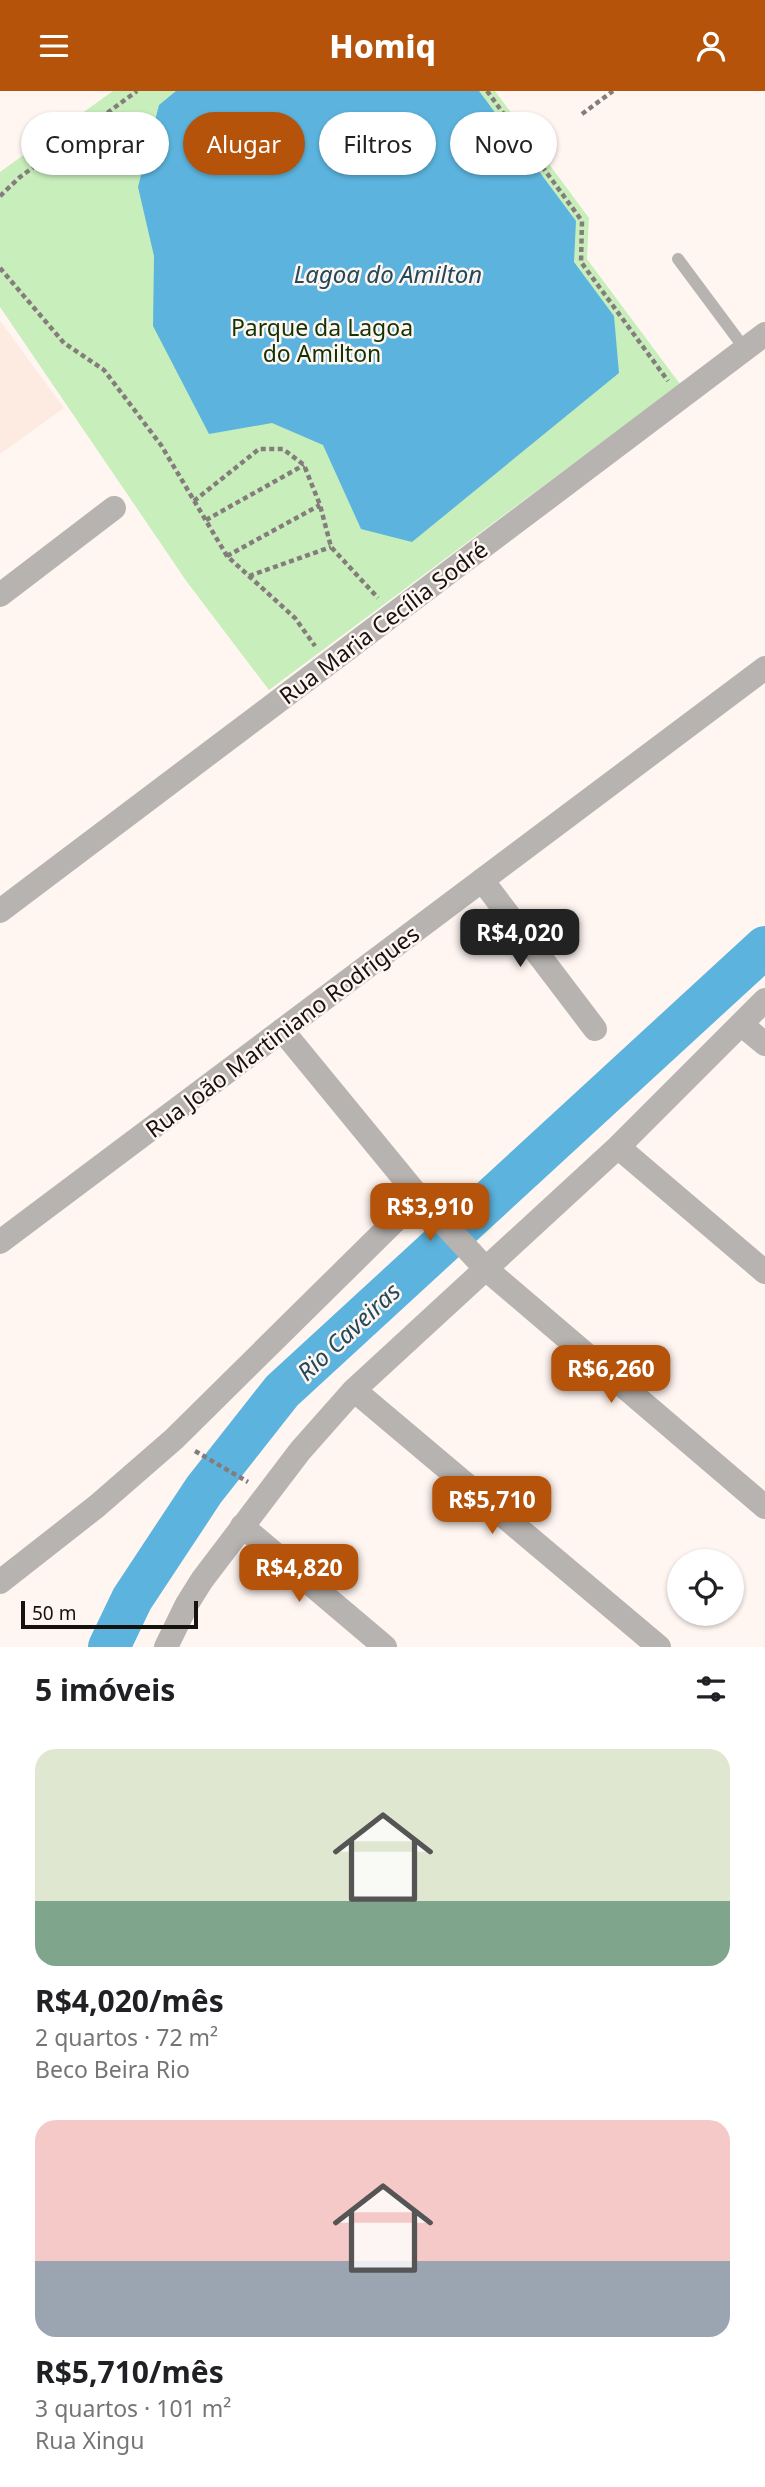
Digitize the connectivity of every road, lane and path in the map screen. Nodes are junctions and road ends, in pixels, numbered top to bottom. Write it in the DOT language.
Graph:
graph roads {
  1 [pos="137,91"];
  2 [pos="487,91"];
  3 [pos="613,91"];
  4 [pos="582,114"];
  5 [pos="0,196"];
  6 [pos="678,259"];
  7 [pos="0,268"];
  8 [pos="765,334"];
  9 [pos="745,349"];
  10 [pos="680,398"];
  11 [pos="304,464"];
  12 [pos="194,501"];
  13 [pos="320,505"];
  14 [pos="114,508"];
  15 [pos="206,520"];
  16 [pos="331,547"];
  17 [pos="227,556"];
  18 [pos="249,576"];
  19 [pos="0,595"];
  20 [pos="393,614"];
  21 [pos="328,664"];
  22 [pos="765,668"];
  23 [pos="482,880"];
  24 [pos="0,911"];
  25 [pos="765,1000"];
  26 [pos="742,1025"];
  27 [pos="595,1029"];
  28 [pos="282,1030"];
  29 [pos="765,1044"];
  30 [pos="618,1147"];
  31 [pos="423,1202"];
  32 [pos="0,1242"];
  33 [pos="486,1269"];
  34 [pos="765,1272"];
  35 [pos="354,1390"];
  36 [pos="193,1450"];
  37 [pos="249,1483"];
  38 [pos="765,1507"];
  39 [pos="242,1526"];
  40 [pos="0,1582"];
  41 [pos="166,1647"];
  42 [pos="385,1647"];
  43 [pos="659,1647"];
  1 -- 5 [label="path"];
  2 -- 10 [label="path"];
  3 -- 4 [label="path"];
  6 -- 9 [label="lane"];
  7 -- 12 [label="path"];
  8 -- 9 [label="street, Rua Maria Cecília Sodré"];
  9 -- 10 [label="street, Rua Maria Cecília Sodré"];
  10 -- 20 [label="street, Rua Maria Cecília Sodré"];
  11 -- 12 [label="path"];
  11 -- 13 [label="path"];
  11 -- 15 [label="path"];
  12 -- 15 [label="path"];
  13 -- 16 [label="path"];
  13 -- 17 [label="path"];
  14 -- 19 [label="street"];
  15 -- 17 [label="path"];
  16 -- 18 [label="path"];
  16 -- 20 [label="path"];
  17 -- 18 [label="path"];
  18 -- 21 [label="path"];
  20 -- 21 [label="street, Rua Maria Cecília Sodré"];
  21 -- 24 [label="street, Rua Maria Cecília Sodré"];
  22 -- 23 [label="street, Rua João Martiniano Rodrigues"];
  23 -- 27 [label="street"];
  23 -- 28 [label="street, Rua João Martiniano Rodrigues"];
  25 -- 26 [label="street"];
  26 -- 29 [label="street"];
  26 -- 30 [label="street"];
  28 -- 31 [label="street"];
  28 -- 32 [label="street, Rua João Martiniano Rodrigues"];
  30 -- 33 [label="street"];
  30 -- 34 [label="street"];
  31 -- 33 [label="street"];
  31 -- 40 [label="street"];
  33 -- 35 [label="street"];
  33 -- 38 [label="street"];
  35 -- 39 [label="street"];
  35 -- 43 [label="street"];
  36 -- 37 [label="path"];
  39 -- 41 [label="street"];
  39 -- 42 [label="street"];
}
